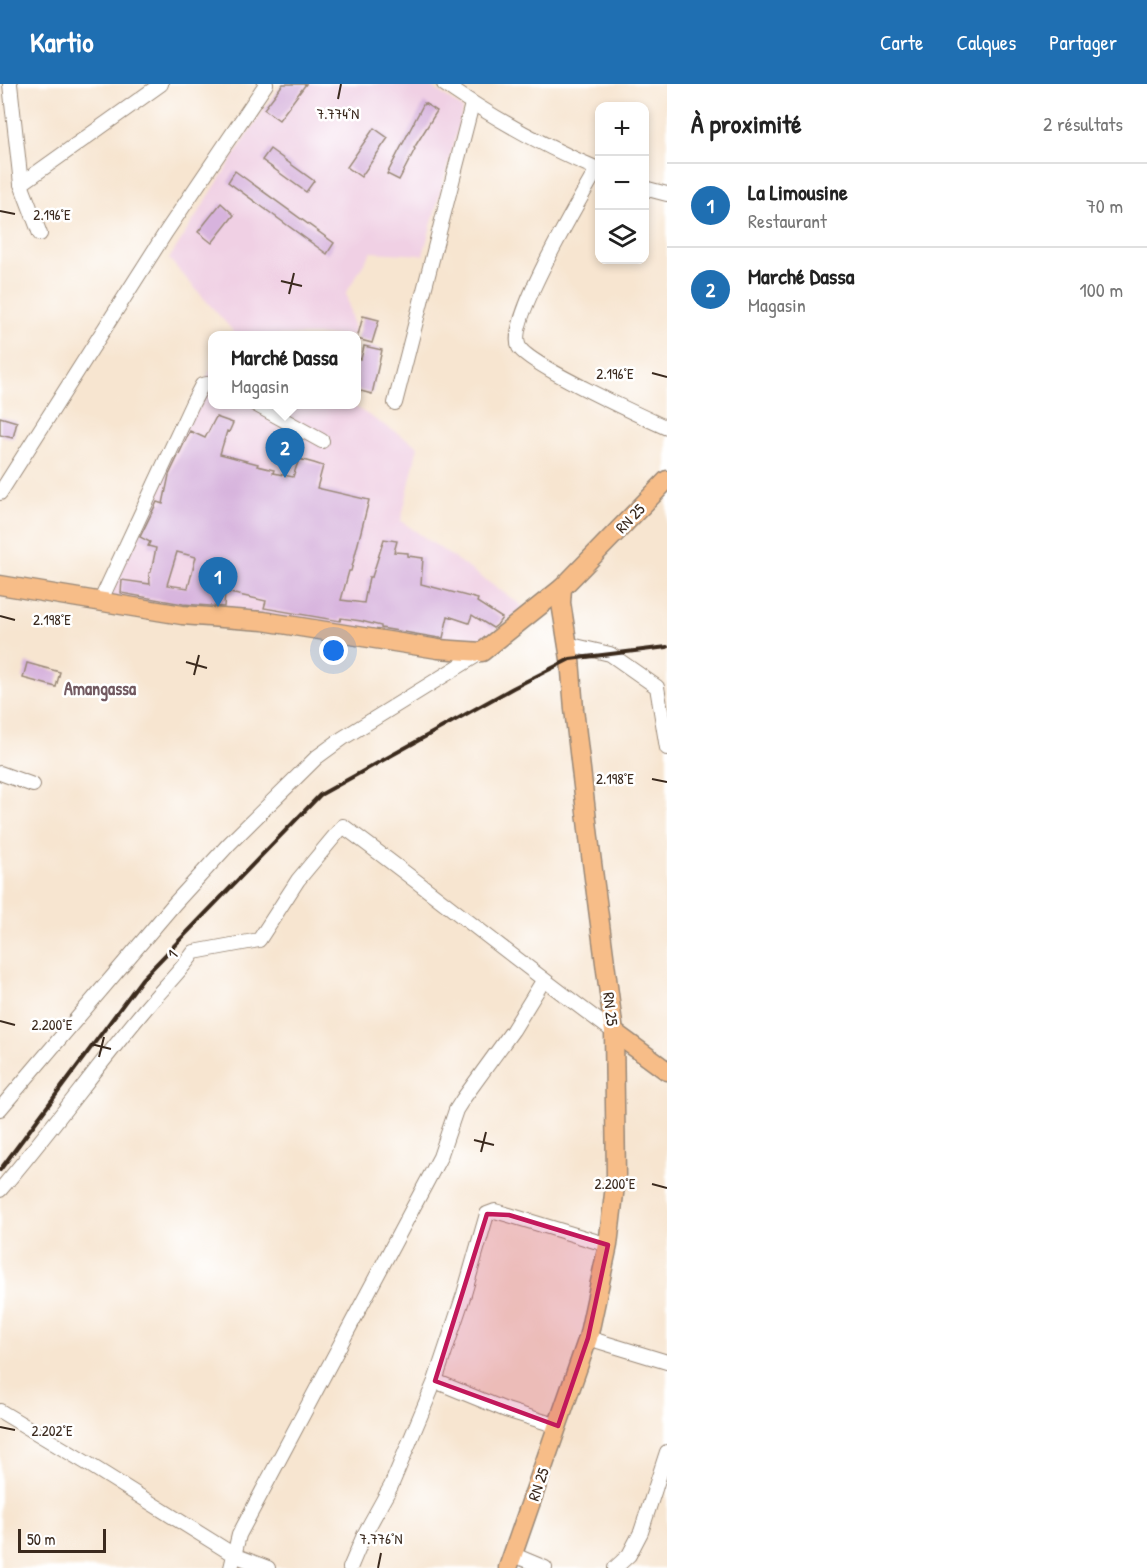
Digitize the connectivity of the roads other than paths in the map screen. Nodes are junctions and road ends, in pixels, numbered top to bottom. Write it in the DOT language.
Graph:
graph roads {
  1 [pos="10,84"];
  2 [pos="160,84"];
  3 [pos="266,84"];
  4 [pos="447,85"];
  5 [pos="472,104"];
  6 [pos="595,169"];
  7 [pos="595,175"];
  8 [pos="21,184"];
  9 [pos="649,189"];
  10 [pos="667,194"];
  11 [pos="40,234"];
  12 [pos="208,384"];
  13 [pos="395,403"];
  14 [pos="262,409"];
  15 [pos="667,428"];
  16 [pos="322,441"];
  17 [pos="667,480"];
  18 [pos="0,493"];
  19 [pos="0,585"];
  20 [pos="562,588"];
  21 [pos="100,602"];
  22 [pos="567,644"];
  23 [pos="482,652"];
  24 [pos="667,748"];
  25 [pos="0,773"];
  26 [pos="33,785"];
  27 [pos="543,981"];
  28 [pos="614,1032"];
  29 [pos="667,1071"];
  30 [pos="0,1109"];
  31 [pos="0,1190"];
  32 [pos="608,1245"];
  33 [pos="588,1338"];
  34 [pos="667,1362"];
  35 [pos="435,1381"];
  36 [pos="0,1411"];
  37 [pos="558,1426"];
  38 [pos="667,1452"];
  39 [pos="232,1561"];
  40 [pos="511,1561"];
  41 [pos="268,1568"];
  42 [pos="350,1568"];
  43 [pos="545,1568"];
  44 [pos="615,1568"];
  1 -- 8 [label="street"];
  2 -- 8 [label="street"];
  3 -- 18 [label="street"];
  4 -- 5 [label="street"];
  5 -- 6 [label="street"];
  5 -- 13 [label="street"];
  7 -- 15 [label="street"];
  8 -- 11 [label="street"];
  9 -- 10 [label="street"];
  12 -- 21 [label="street"];
  14 -- 16 [label="street"];
  17 -- 20 [label="main road, RN 25 / RN 25"];
  19 -- 21 [label="main road"];
  20 -- 22 [label="main road, RN 25 / RN 25"];
  20 -- 23 [label="main road"];
  21 -- 23 [label="main road"];
  22 -- 24 [label="street"];
  22 -- 28 [label="main road, RN 25 / RN 25"];
  23 -- 30 [label="street"];
  25 -- 26 [label="street"];
  27 -- 28 [label="street"];
  27 -- 31 [label="street, 1"];
  27 -- 39 [label="street"];
  28 -- 29 [label="main road"];
  28 -- 32 [label="main road, RN 25 / RN 25"];
  32 -- 33 [label="main road, RN 25 / RN 25"];
  32 -- 35 [label="street"];
  33 -- 34 [label="street"];
  33 -- 37 [label="main road, RN 25 / RN 25"];
  35 -- 37 [label="street"];
  35 -- 42 [label="street"];
  36 -- 39 [label="street"];
  37 -- 40 [label="main road, RN 25 / RN 25"];
  38 -- 44 [label="street"];
  39 -- 41 [label="street"];
  40 -- 43 [label="street"];
}
